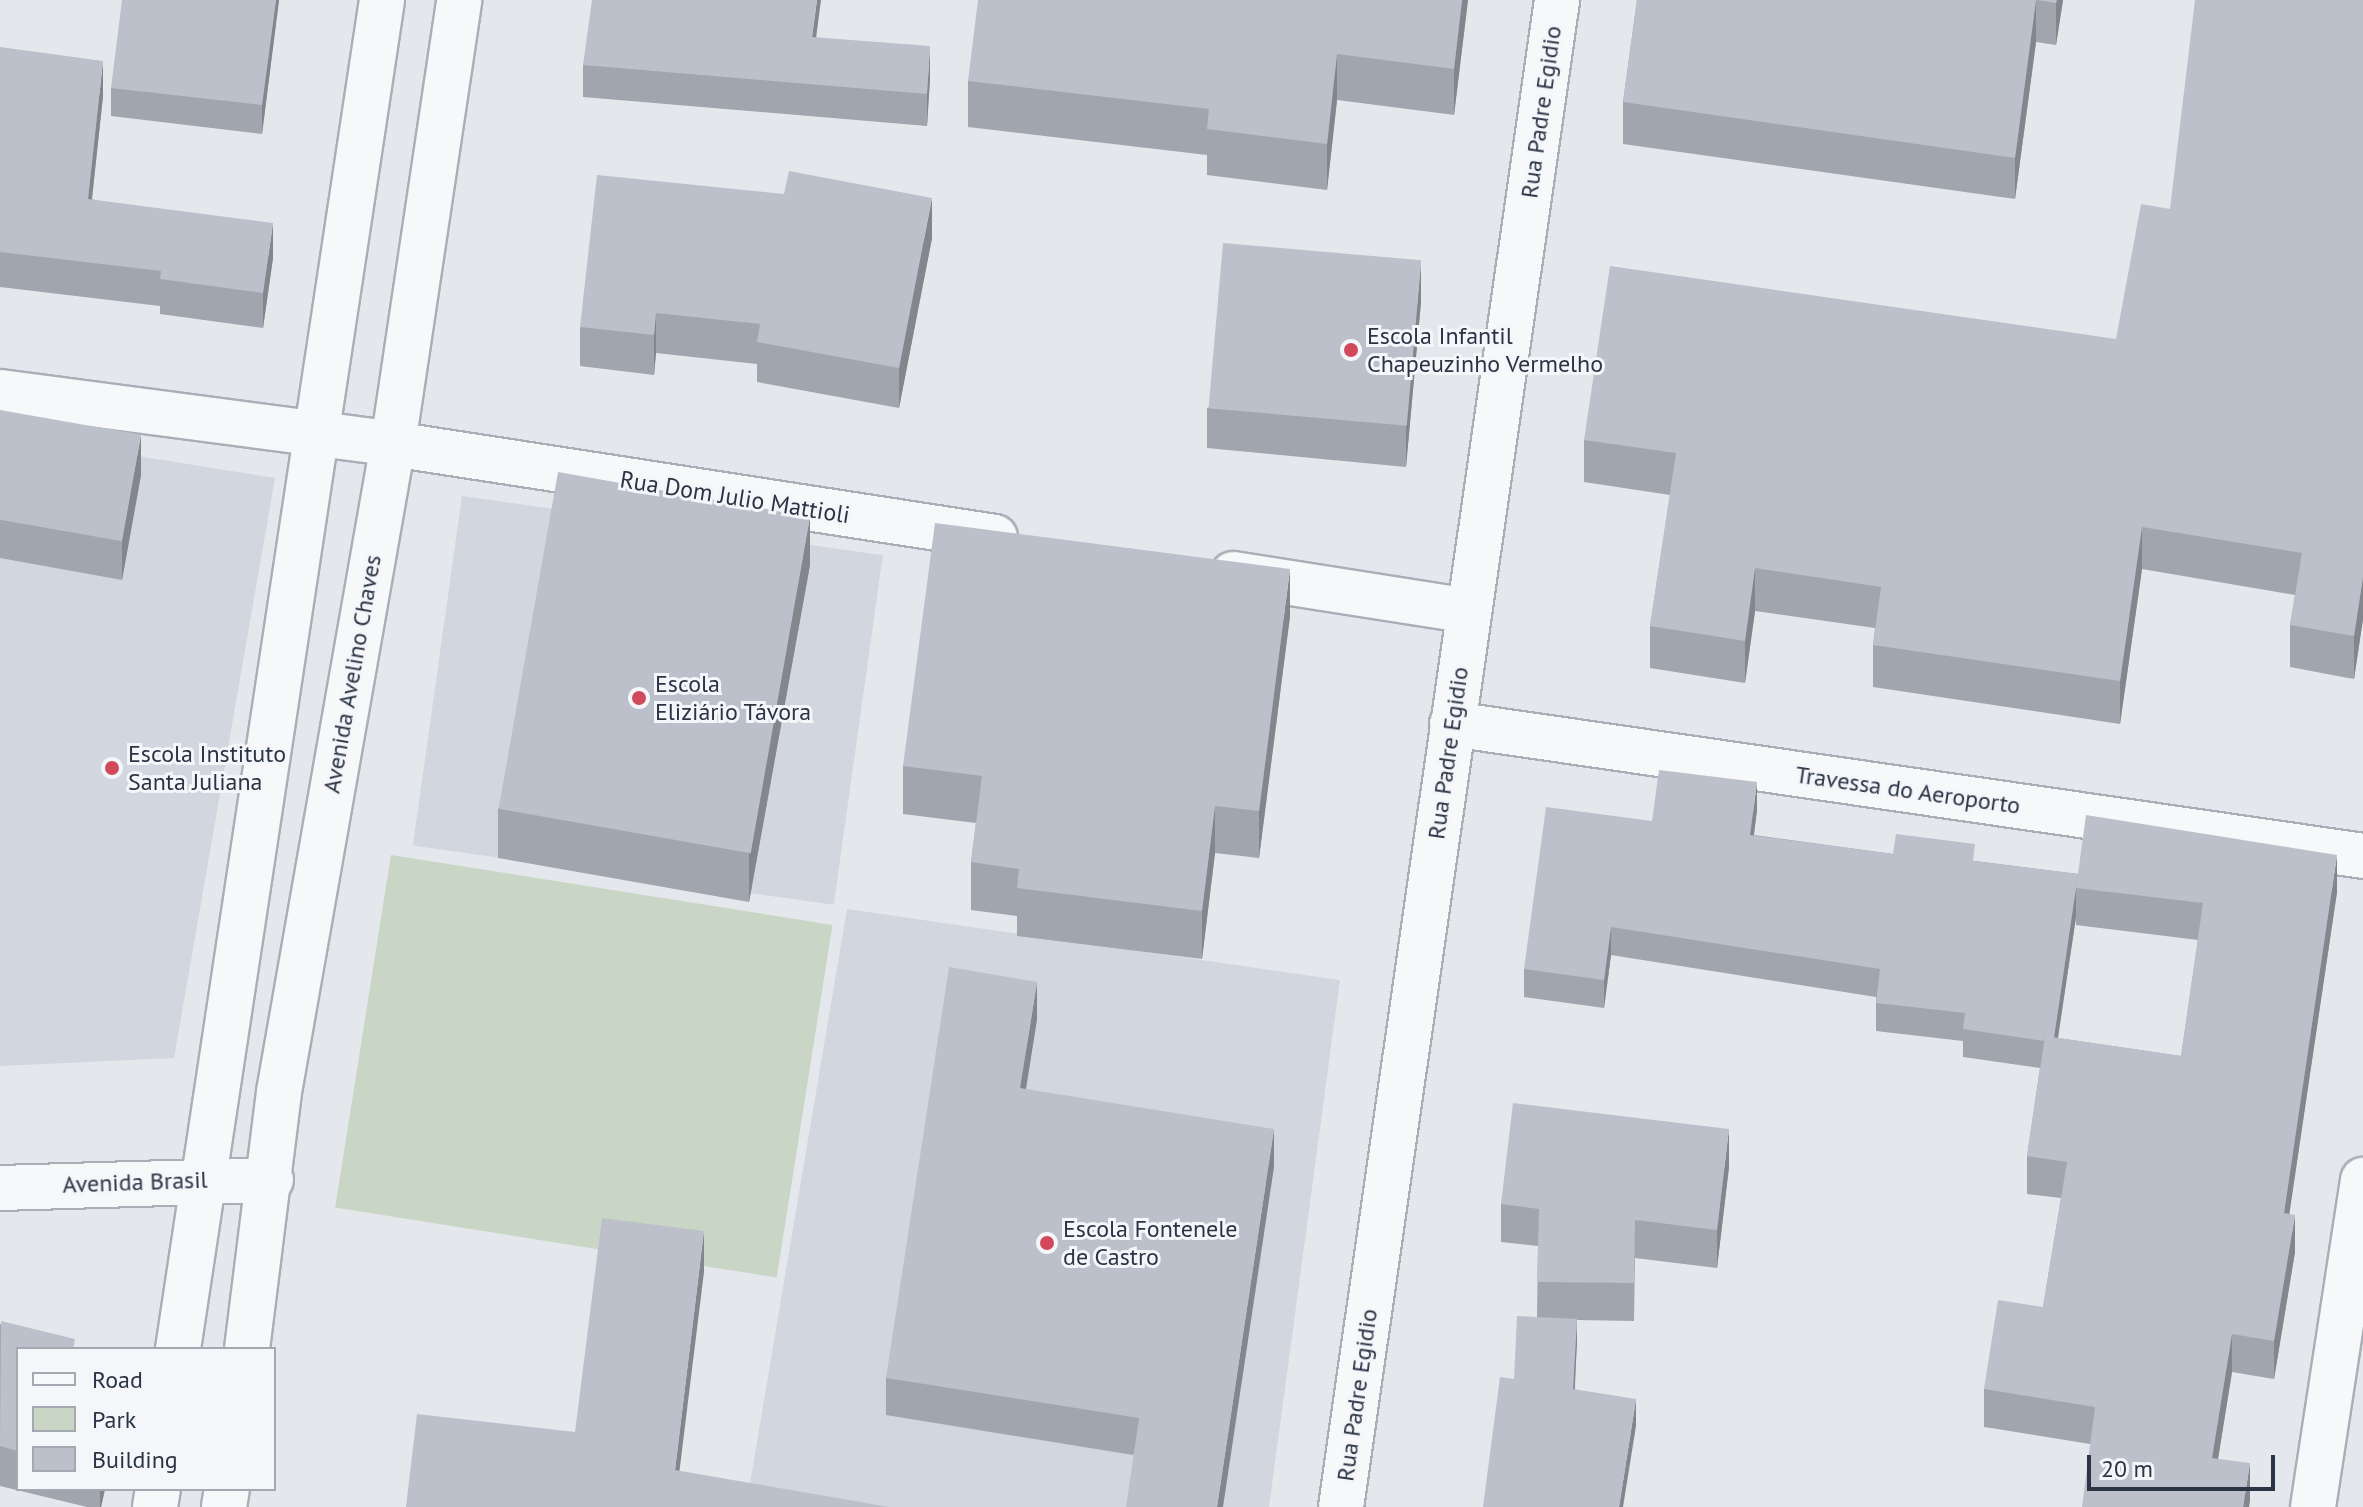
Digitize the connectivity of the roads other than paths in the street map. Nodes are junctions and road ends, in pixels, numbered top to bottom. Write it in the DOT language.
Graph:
graph roads {
  1 [pos="382,0"];
  2 [pos="459,0"];
  3 [pos="1557,0"];
  4 [pos="0,392"];
  5 [pos="315,434"];
  6 [pos="393,444"];
  7 [pos="1032,543"];
  8 [pos="1188,567"];
  9 [pos="1469,611"];
  10 [pos="1452,724"];
  11 [pos="2363,856"];
  12 [pos="203,1179"];
  13 [pos="271,1180"];
  14 [pos="2363,1180"];
  15 [pos="0,1188"];
  16 [pos="178,1347"];
  17 [pos="247,1347"];
  18 [pos="1341,1507"];
  19 [pos="2313,1507"];
  1 -- 5 [label="street"];
  2 -- 6 [label="street, Avenida Avelino Chaves"];
  3 -- 9 [label="street, Rua Padre Egidio"];
  4 -- 5 [label="street, Rua Dom Julio Mattioli"];
  5 -- 6 [label="street, Rua Dom Julio Mattioli"];
  5 -- 12 [label="street"];
  6 -- 7 [label="street, Rua Dom Julio Mattioli"];
  6 -- 13 [label="street, Avenida Avelino Chaves"];
  8 -- 9 [label="street"];
  9 -- 10 [label="street, Rua Padre Egidio"];
  10 -- 11 [label="street, Travessa do Aeroporto"];
  10 -- 18 [label="street, Rua Padre Egidio"];
  12 -- 13 [label="street, Avenida Brasil"];
  12 -- 15 [label="street, Avenida Brasil"];
  12 -- 16 [label="street"];
  13 -- 17 [label="street, Avenida Avelino Chaves"];
  14 -- 19 [label="street"];
}
